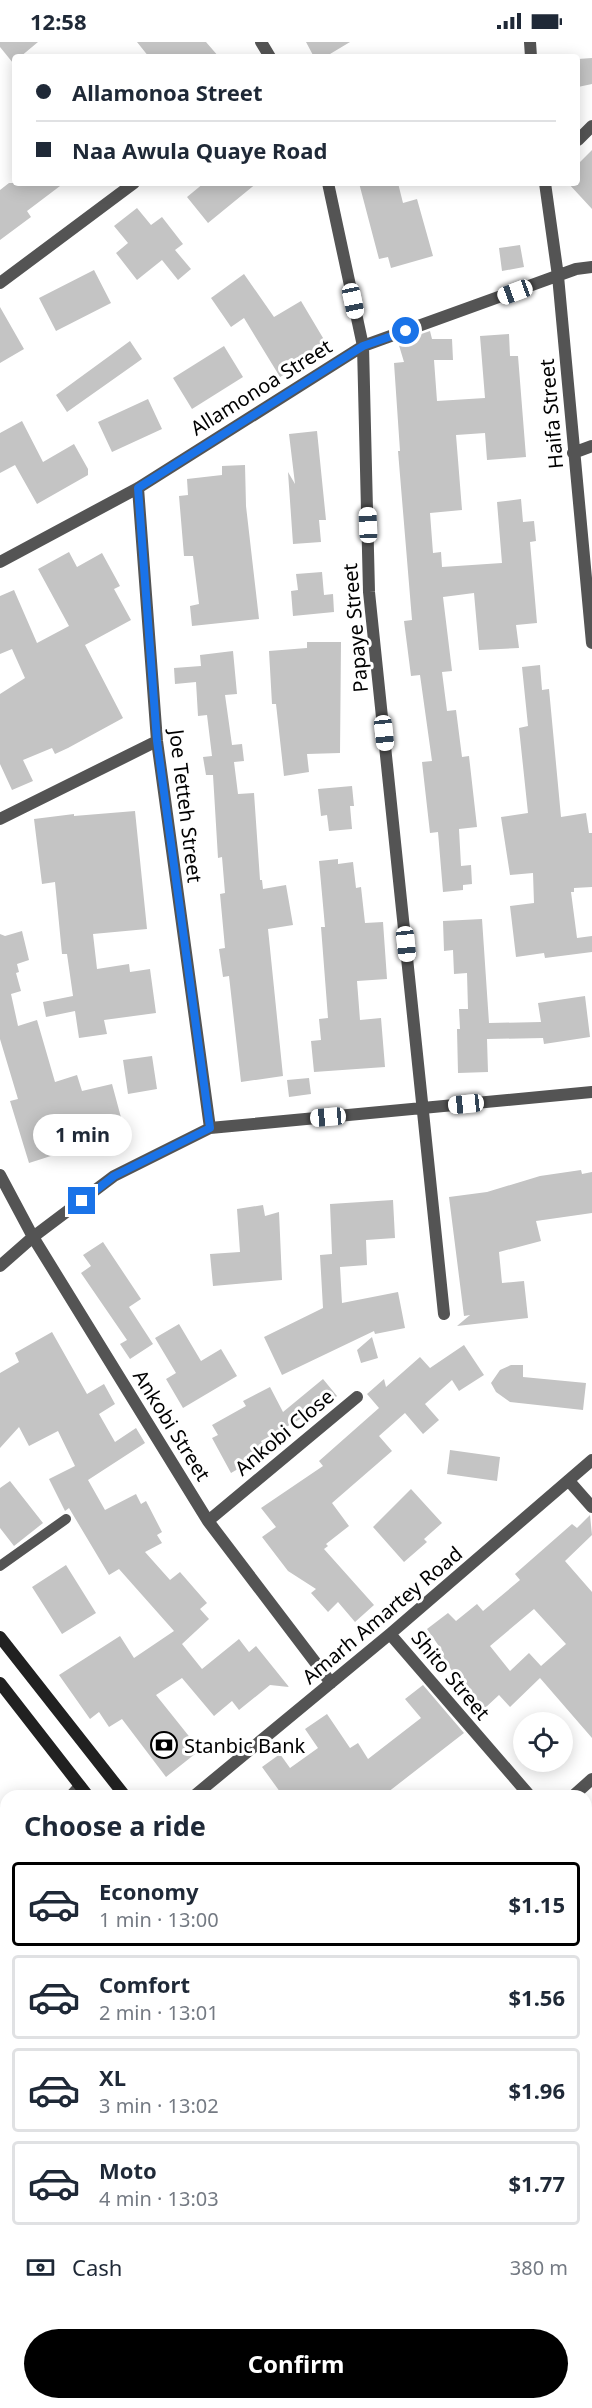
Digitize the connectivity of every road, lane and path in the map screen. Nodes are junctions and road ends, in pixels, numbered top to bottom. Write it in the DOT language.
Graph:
graph roads {
  1 [pos="592,126"];
  2 [pos="580,138"];
  3 [pos="130,186"];
  4 [pos="329,186"];
  5 [pos="545,186"];
  6 [pos="592,267"];
  7 [pos="558,276"];
  8 [pos="0,283"];
  9 [pos="363,346"];
  10 [pos="592,446"];
  11 [pos="573,453"];
  12 [pos="138,488"];
  13 [pos="0,562"];
  14 [pos="592,643"];
  15 [pos="157,741"];
  16 [pos="0,819"];
  17 [pos="592,1092"];
  18 [pos="423,1108"];
  19 [pos="210,1128"];
  20 [pos="0,1175"];
  21 [pos="33,1237"];
  22 [pos="0,1266"];
  23 [pos="444,1314"];
  24 [pos="357,1397"];
  25 [pos="592,1461"];
  26 [pos="569,1481"];
  27 [pos="592,1507"];
  28 [pos="66,1519"];
  29 [pos="208,1521"];
  30 [pos="0,1566"];
  31 [pos="390,1634"];
  32 [pos="0,1637"];
  33 [pos="0,1683"];
  34 [pos="331,1683"];
  35 [pos="592,1779"];
  36 [pos="79,1790"];
  37 [pos="120,1790"];
  38 [pos="201,1790"];
  39 [pos="525,1790"];
  40 [pos="580,1790"];
  1 -- 2 [label="street"];
  3 -- 8 [label="street"];
  4 -- 9 [label="street, Papaye Street"];
  5 -- 7 [label="street, Haifa Street"];
  6 -- 7 [label="street, Allamonoa Street"];
  7 -- 9 [label="street, Allamonoa Street"];
  7 -- 11 [label="street, Haifa Street"];
  9 -- 12 [label="street, Allamonoa Street"];
  9 -- 18 [label="street, Papaye Street"];
  10 -- 11 [label="street"];
  11 -- 14 [label="street, Haifa Street"];
  12 -- 13 [label="street, Allamonoa Street"];
  12 -- 15 [label="street, Joe Tetteh Street"];
  15 -- 16 [label="street"];
  15 -- 19 [label="street, Joe Tetteh Street"];
  17 -- 18 [label="street"];
  18 -- 19 [label="street"];
  18 -- 23 [label="street, Papaye Street"];
  19 -- 21 [label="street"];
  20 -- 21 [label="street, Ankobi Street"];
  21 -- 22 [label="street"];
  21 -- 29 [label="street, Ankobi Street"];
  24 -- 29 [label="street, Ankobi Close"];
  25 -- 26 [label="street, Amarh Amartey Road"];
  26 -- 27 [label="street"];
  26 -- 31 [label="street, Amarh Amartey Road"];
  28 -- 30 [label="lane"];
  29 -- 34 [label="street, Ankobi Street"];
  31 -- 34 [label="street, Amarh Amartey Road"];
  31 -- 39 [label="street, Shito Street"];
  32 -- 37 [label="main road"];
  33 -- 36 [label="main road"];
  34 -- 38 [label="street, Amarh Amartey Road"];
  35 -- 40 [label="street"];
}
